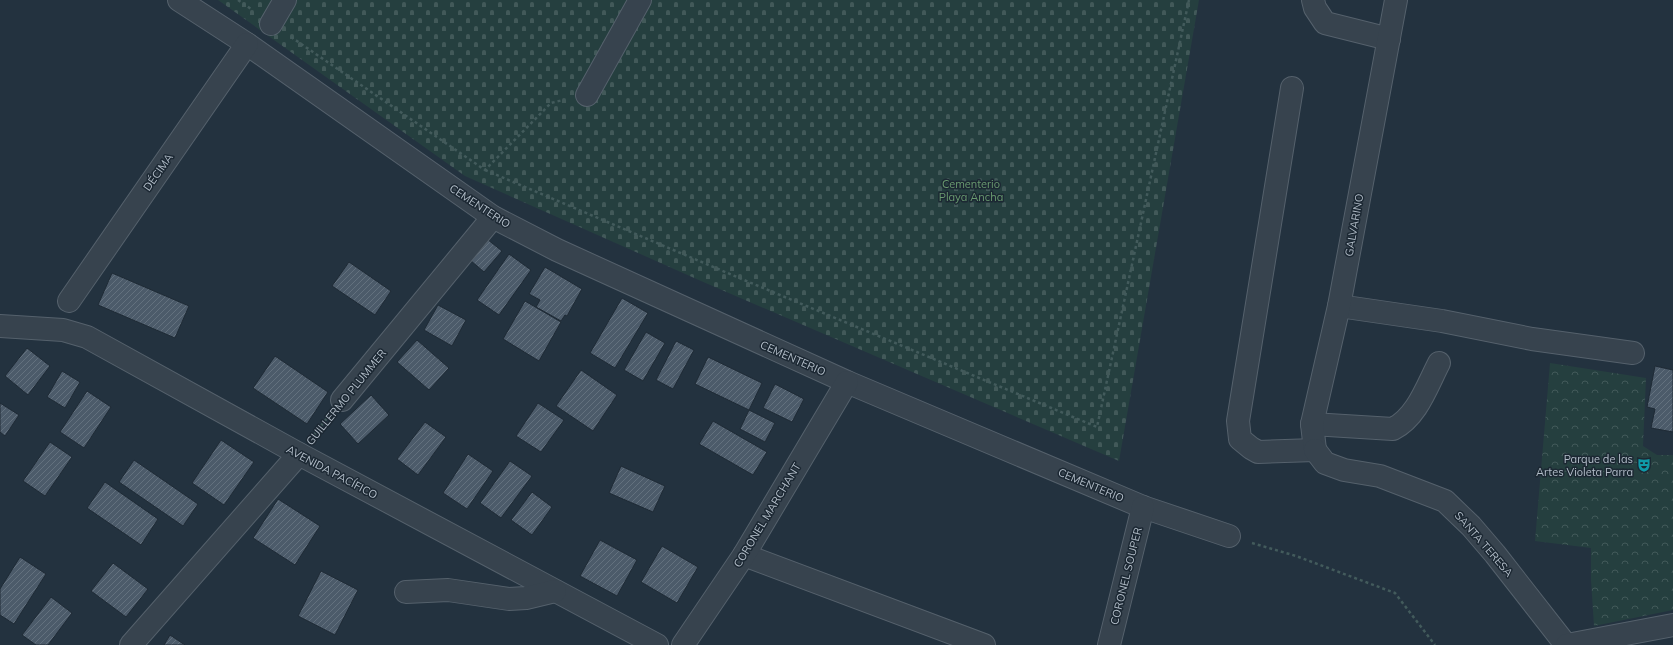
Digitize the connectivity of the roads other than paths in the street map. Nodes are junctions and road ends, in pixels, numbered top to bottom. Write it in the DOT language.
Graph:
graph roads {
  1 [pos="179,0"];
  2 [pos="285,0"];
  3 [pos="640,0"];
  4 [pos="1313,0"];
  5 [pos="1396,0"];
  6 [pos="271,24"];
  7 [pos="1388,39"];
  8 [pos="247,44"];
  9 [pos="1292,88"];
  10 [pos="587,95"];
  11 [pos="493,217"];
  12 [pos="69,301"];
  13 [pos="1339,306"];
  14 [pos="0,326"];
  15 [pos="1633,353"];
  16 [pos="1439,363"];
  17 [pos="847,382"];
  18 [pos="342,400"];
  19 [pos="1312,424"];
  20 [pos="1315,450"];
  21 [pos="299,454"];
  22 [pos="1143,507"];
  23 [pos="1229,536"];
  24 [pos="744,555"];
  25 [pos="555,591"];
  26 [pos="406,592"];
  27 [pos="1673,626"];
  28 [pos="131,645"];
  29 [pos="657,645"];
  30 [pos="683,645"];
  31 [pos="984,645"];
  32 [pos="1109,645"];
  33 [pos="1566,645"];
  1 -- 8 [label="street, CEMENTERIO"];
  2 -- 6 [label="street"];
  3 -- 10 [label="street"];
  4 -- 7 [label="street"];
  5 -- 7 [label="street, GALVARINO"];
  7 -- 13 [label="street, GALVARINO"];
  8 -- 11 [label="street, CEMENTERIO"];
  8 -- 12 [label="street, DÉCIMA"];
  9 -- 20 [label="street"];
  11 -- 17 [label="street, CEMENTERIO"];
  11 -- 18 [label="street, GUILLERMO PLUMMER"];
  13 -- 15 [label="street"];
  13 -- 19 [label="street, GALVARINO"];
  14 -- 21 [label="street, AVENIDA PACÍFICO"];
  16 -- 19 [label="street"];
  17 -- 22 [label="street, CEMENTERIO"];
  17 -- 24 [label="street, CORONEL MARCHANT"];
  19 -- 20 [label="street, GALVARINO"];
  20 -- 33 [label="street, SANTA TERESA"];
  21 -- 25 [label="street, AVENIDA PACÍFICO"];
  21 -- 28 [label="street, GUILLERMO PLUMMER"];
  22 -- 23 [label="street, CEMENTERIO"];
  22 -- 32 [label="street, CORONEL SOUPER"];
  24 -- 30 [label="street, CORONEL MARCHANT"];
  24 -- 31 [label="street"];
  25 -- 26 [label="street"];
  25 -- 29 [label="street, AVENIDA PACÍFICO"];
  27 -- 33 [label="street"];
}
